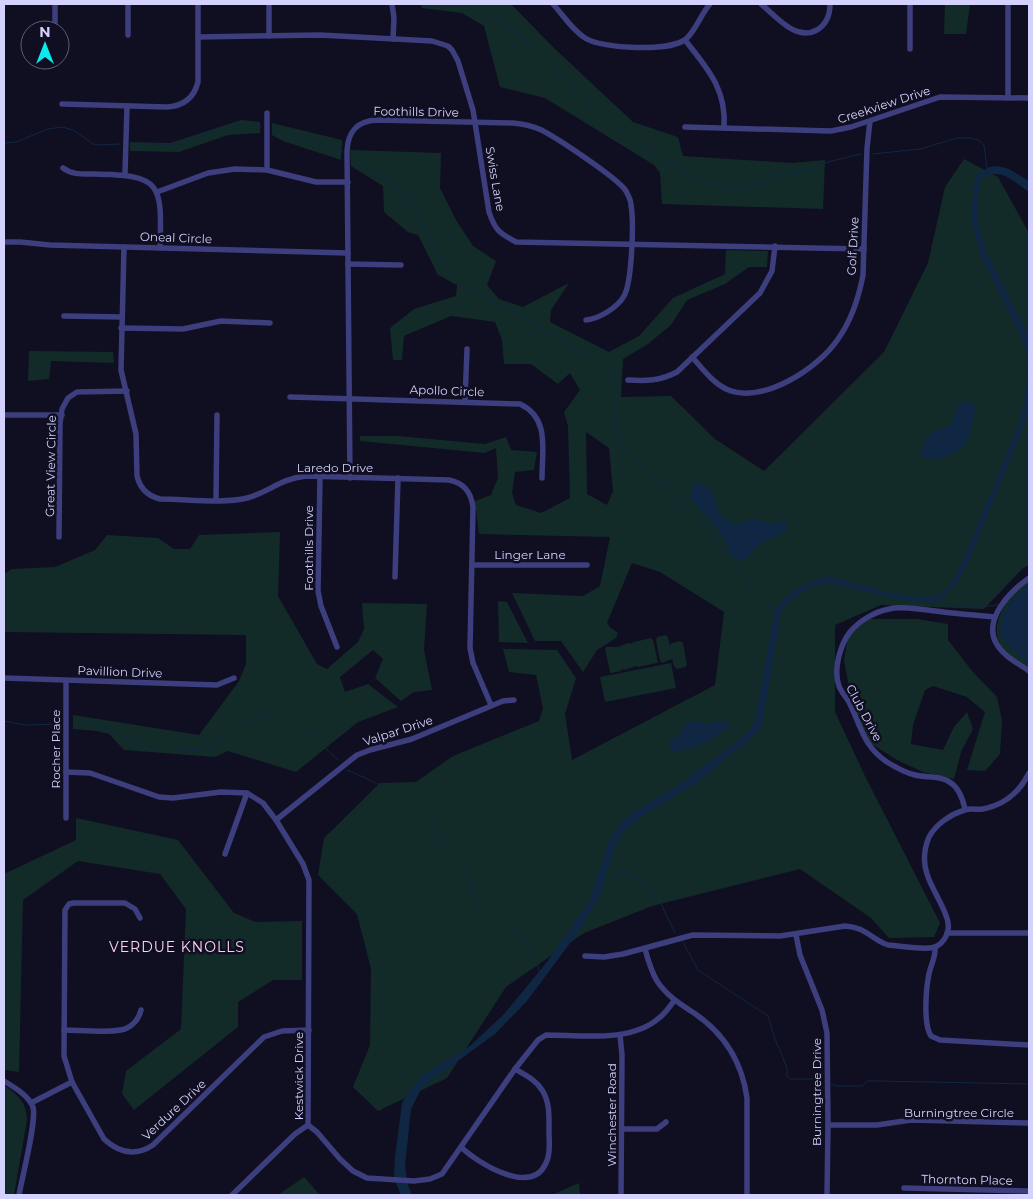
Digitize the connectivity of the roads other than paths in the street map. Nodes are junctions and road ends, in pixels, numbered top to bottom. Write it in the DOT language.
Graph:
graph roads {
  1 [pos="55,4"];
  2 [pos="128,4"];
  3 [pos="198,4"];
  4 [pos="268,4"];
  5 [pos="392,4"];
  6 [pos="553,4"];
  7 [pos="710,4"];
  8 [pos="762,4"];
  9 [pos="830,4"];
  10 [pos="910,4"];
  11 [pos="1008,4"];
  12 [pos="55,20"];
  13 [pos="128,35"];
  14 [pos="269,36"];
  15 [pos="198,37"];
  16 [pos="393,39"];
  17 [pos="685,40"];
  18 [pos="910,49"];
  19 [pos="1008,98"];
  20 [pos="1029,98"];
  21 [pos="62,104"];
  22 [pos="127,106"];
  23 [pos="267,113"];
  24 [pos="870,121"];
  25 [pos="475,123"];
  26 [pos="685,127"];
  27 [pos="724,128"];
  28 [pos="64,168"];
  29 [pos="266,170"];
  30 [pos="126,174"];
  31 [pos="348,182"];
  32 [pos="157,192"];
  33 [pos="4,242"];
  34 [pos="631,243"];
  35 [pos="775,246"];
  36 [pos="124,247"];
  37 [pos="160,248"];
  38 [pos="864,249"];
  39 [pos="348,253"];
  40 [pos="348,264"];
  41 [pos="401,264"];
  42 [pos="64,316"];
  43 [pos="122,317"];
  44 [pos="586,320"];
  45 [pos="270,322"];
  46 [pos="121,328"];
  47 [pos="467,349"];
  48 [pos="692,357"];
  49 [pos="628,380"];
  50 [pos="127,391"];
  51 [pos="290,397"];
  52 [pos="349,398"];
  53 [pos="465,401"];
  54 [pos="4,414"];
  55 [pos="62,415"];
  56 [pos="217,415"];
  57 [pos="320,477"];
  58 [pos="350,478"];
  59 [pos="398,478"];
  60 [pos="542,478"];
  61 [pos="216,500"];
  62 [pos="59,537"];
  63 [pos="472,565"];
  64 [pos="587,565"];
  65 [pos="395,577"];
  66 [pos="1029,578"];
  67 [pos="995,617"];
  68 [pos="337,647"];
  69 [pos="1029,671"];
  70 [pos="4,678"];
  71 [pos="234,678"];
  72 [pos="66,681"];
  73 [pos="514,700"];
  74 [pos="491,705"];
  75 [pos="66,772"];
  76 [pos="1029,773"];
  77 [pos="1024,784"];
  78 [pos="1029,789"];
  79 [pos="246,793"];
  80 [pos="965,810"];
  81 [pos="66,818"];
  82 [pos="276,820"];
  83 [pos="225,854"];
  84 [pos="140,918"];
  85 [pos="947,933"];
  86 [pos="1029,933"];
  87 [pos="796,934"];
  88 [pos="935,947"];
  89 [pos="645,949"];
  90 [pos="585,956"];
  91 [pos="674,1001"];
  92 [pos="141,1010"];
  93 [pos="64,1030"];
  94 [pos="309,1030"];
  95 [pos="620,1035"];
  96 [pos="1029,1045"];
  97 [pos="515,1069"];
  98 [pos="4,1081"];
  99 [pos="72,1082"];
  100 [pos="31,1103"];
  101 [pos="666,1122"];
  102 [pos="1029,1123"];
  103 [pos="308,1125"];
  104 [pos="828,1125"];
  105 [pos="622,1129"];
  106 [pos="462,1148"];
  107 [pos="904,1188"];
  108 [pos="1029,1191"];
  109 [pos="976,1193"];
  110 [pos="19,1195"];
  111 [pos="232,1195"];
  112 [pos="621,1195"];
  113 [pos="747,1195"];
  114 [pos="827,1195"];
  1 -- 12 [label="street"];
  2 -- 13 [label="street"];
  3 -- 15 [label="street"];
  4 -- 14 [label="street"];
  5 -- 16 [label="street"];
  6 -- 17 [label="street"];
  7 -- 17 [label="street"];
  8 -- 9 [label="street"];
  10 -- 18 [label="street"];
  11 -- 19 [label="street"];
  14 -- 15 [label="street, Swiss Lane"];
  14 -- 16 [label="street, Swiss Lane"];
  15 -- 22 [label="street"];
  16 -- 25 [label="street, Swiss Lane"];
  17 -- 27 [label="street"];
  19 -- 20 [label="street, Creekview Drive"];
  19 -- 24 [label="street, Creekview Drive"];
  21 -- 22 [label="street"];
  22 -- 30 [label="street"];
  23 -- 29 [label="street"];
  24 -- 27 [label="street, Creekview Drive"];
  24 -- 38 [label="street, Golf Drive"];
  25 -- 31 [label="street, Foothills Drive"];
  25 -- 34 [label="street, Foothills Drive"];
  25 -- 34 [label="street, Swiss Lane"];
  26 -- 27 [label="street, Creekview Drive"];
  28 -- 30 [label="street"];
  29 -- 31 [label="street"];
  29 -- 32 [label="street"];
  30 -- 32 [label="street"];
  31 -- 39 [label="street, Foothills Drive"];
  32 -- 37 [label="street"];
  33 -- 36 [label="street, Oneal Circle"];
  34 -- 35 [label="street, Swiss Lane"];
  34 -- 44 [label="street, Foothills Drive"];
  35 -- 38 [label="street, Swiss Lane"];
  35 -- 48 [label="street"];
  36 -- 37 [label="street, Oneal Circle"];
  36 -- 43 [label="street, Laredo Drive"];
  37 -- 39 [label="street, Oneal Circle"];
  38 -- 48 [label="street, Golf Drive"];
  39 -- 40 [label="street, Foothills Drive"];
  40 -- 41 [label="street"];
  40 -- 52 [label="street, Foothills Drive"];
  42 -- 43 [label="street"];
  43 -- 46 [label="street, Laredo Drive"];
  45 -- 46 [label="street"];
  46 -- 50 [label="street, Laredo Drive"];
  47 -- 53 [label="street"];
  48 -- 49 [label="street"];
  50 -- 55 [label="street, Great View Circle"];
  50 -- 61 [label="street, Laredo Drive"];
  51 -- 52 [label="street, Apollo Circle"];
  52 -- 53 [label="street, Apollo Circle"];
  52 -- 58 [label="street, Foothills Drive"];
  53 -- 60 [label="street, Apollo Circle"];
  54 -- 55 [label="street"];
  55 -- 62 [label="street, Great View Circle"];
  56 -- 61 [label="street"];
  57 -- 58 [label="street, Laredo Drive"];
  57 -- 61 [label="street, Laredo Drive"];
  57 -- 68 [label="street, Foothills Drive"];
  58 -- 59 [label="street, Laredo Drive"];
  59 -- 63 [label="street, Laredo Drive"];
  59 -- 65 [label="street"];
  63 -- 64 [label="street, Linger Lane"];
  63 -- 74 [label="street, Laredo Drive"];
  66 -- 67 [label="street"];
  67 -- 69 [label="street"];
  67 -- 80 [label="street, Club Drive"];
  70 -- 72 [label="street, Pavillion Drive"];
  71 -- 72 [label="street, Pavillion Drive"];
  72 -- 75 [label="street, Rocher Place"];
  73 -- 74 [label="street, Valpar Drive"];
  74 -- 82 [label="street, Valpar Drive"];
  75 -- 79 [label="street"];
  75 -- 81 [label="street, Rocher Place"];
  76 -- 77 [label="street"];
  77 -- 78 [label="street"];
  77 -- 80 [label="street"];
  79 -- 82 [label="street, Kestwick Drive"];
  79 -- 83 [label="street"];
  80 -- 85 [label="street"];
  82 -- 94 [label="street, Kestwick Drive"];
  84 -- 93 [label="street, Verdure Drive"];
  85 -- 86 [label="street"];
  85 -- 88 [label="street"];
  87 -- 88 [label="street"];
  87 -- 89 [label="street"];
  87 -- 104 [label="street, Burningtree Drive"];
  88 -- 96 [label="street"];
  89 -- 90 [label="street"];
  89 -- 91 [label="street"];
  91 -- 95 [label="street, Kestwick Drive"];
  91 -- 113 [label="street"];
  92 -- 93 [label="street"];
  93 -- 99 [label="street, Verdure Drive"];
  94 -- 99 [label="street, Verdure Drive"];
  94 -- 103 [label="street, Kestwick Drive"];
  95 -- 97 [label="street, Kestwick Drive"];
  95 -- 105 [label="street, Winchester Road"];
  97 -- 106 [label="street, Kestwick Drive"];
  97 -- 106 [label="street"];
  98 -- 100 [label="street"];
  99 -- 100 [label="street"];
  100 -- 110 [label="street"];
  101 -- 105 [label="street"];
  102 -- 104 [label="street, Burningtree Circle"];
  103 -- 106 [label="street, Kestwick Drive"];
  103 -- 111 [label="street"];
  104 -- 114 [label="street, Burningtree Drive"];
  105 -- 112 [label="street, Winchester Road"];
  107 -- 109 [label="street, Thornton Place"];
  108 -- 109 [label="street, Thornton Place"];
}
